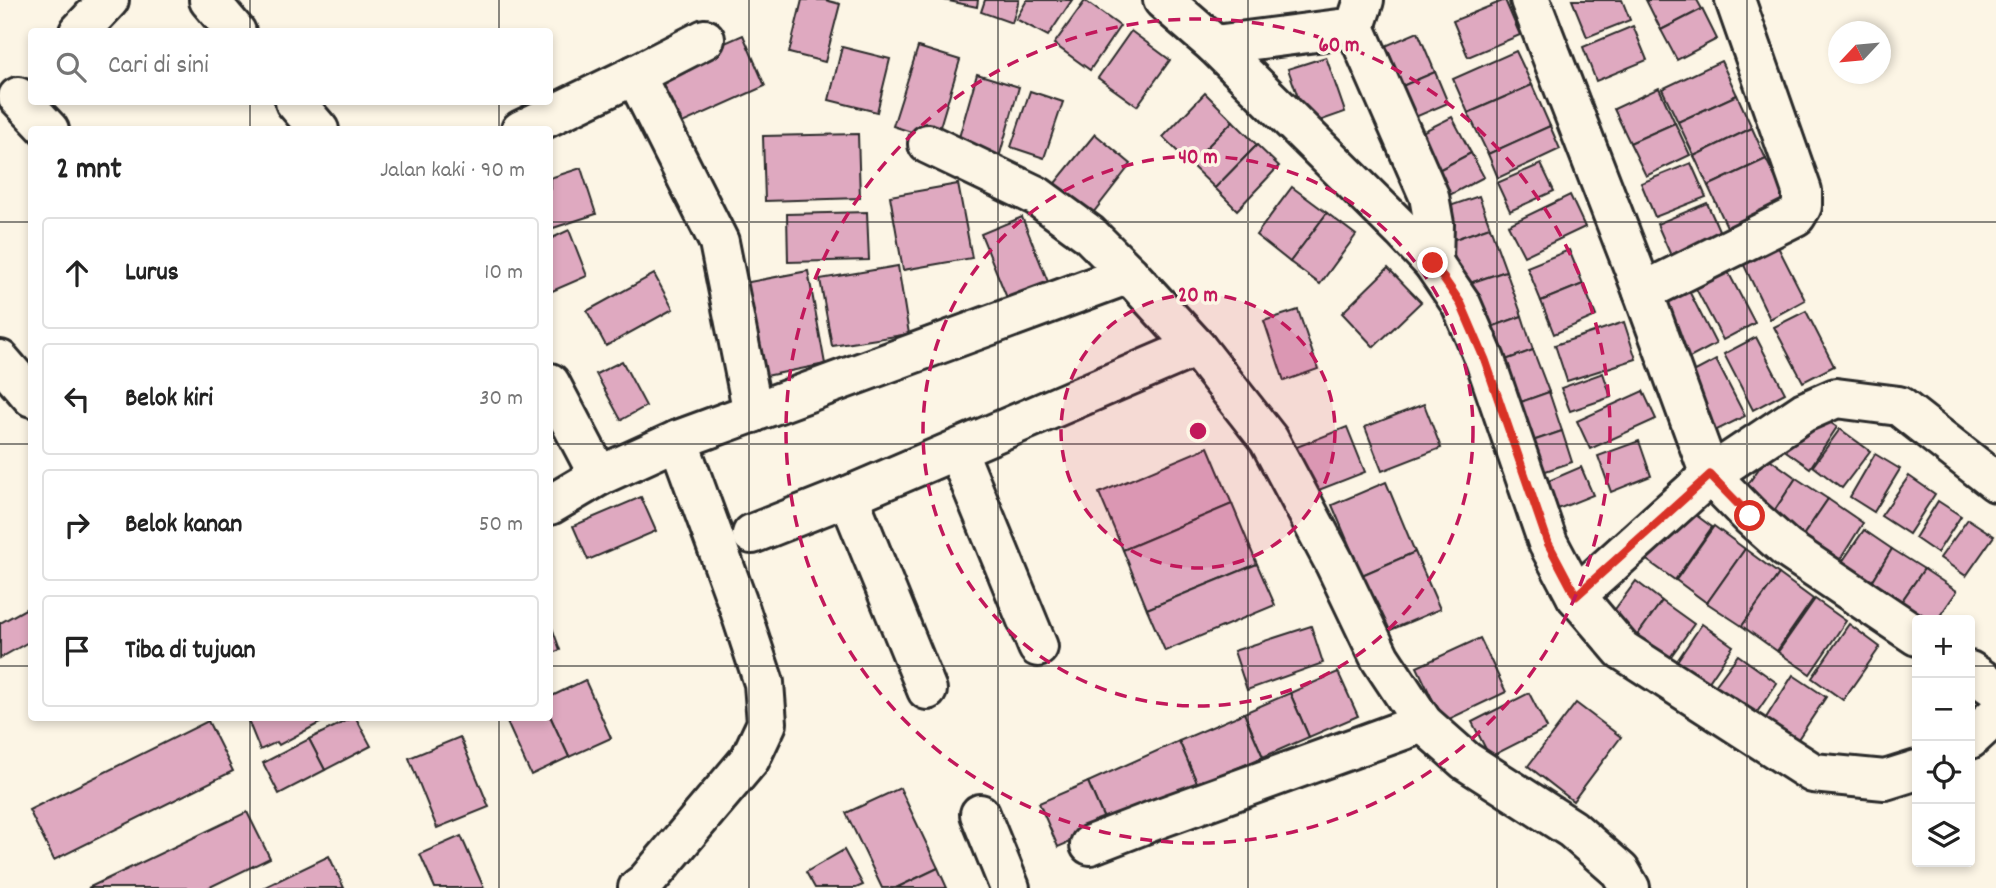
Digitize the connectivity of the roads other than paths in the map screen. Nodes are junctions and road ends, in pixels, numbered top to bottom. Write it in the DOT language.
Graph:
graph roads {
  1 [pos="109,0"];
  2 [pos="209,0"];
  3 [pos="1163,0"];
  4 [pos="1530,0"];
  5 [pos="1735,0"];
  6 [pos="1359,14"];
  7 [pos="83,28"];
  8 [pos="233,28"];
  9 [pos="705,39"];
  10 [pos="1215,45"];
  11 [pos="635,75"];
  12 [pos="17,97"];
  13 [pos="298,105"];
  14 [pos="45,126"];
  15 [pos="316,126"];
  16 [pos="529,126"];
  17 [pos="929,144"];
  18 [pos="1433,263"];
  19 [pos="1129,274"];
  20 [pos="1643,292"];
  21 [pos="1196,347"];
  22 [pos="0,360"];
  23 [pos="553,389"];
  24 [pos="28,392"];
  25 [pos="753,413"];
  26 [pos="678,440"];
  27 [pos="957,450"];
  28 [pos="1710,475"];
  29 [pos="599,476"];
  30 [pos="1996,482"];
  31 [pos="848,496"];
  32 [pos="553,503"];
  33 [pos="752,534"];
  34 [pos="1576,596"];
  35 [pos="1912,633"];
  36 [pos="1038,647"];
  37 [pos="1975,674"];
  38 [pos="1996,689"];
  39 [pos="927,690"];
  40 [pos="1996,715"];
  41 [pos="1423,723"];
  42 [pos="1975,734"];
  43 [pos="1912,772"];
  44 [pos="981,814"];
  45 [pos="1090,845"];
  46 [pos="638,888"];
  47 [pos="1010,888"];
  48 [pos="1630,888"];
  1 -- 7 [label="street"];
  2 -- 8 [label="street"];
  3 -- 10 [label="street"];
  4 -- 20 [label="street"];
  5 -- 20 [label="street"];
  6 -- 10 [label="street"];
  6 -- 18 [label="street"];
  9 -- 11 [label="street"];
  10 -- 18 [label="street"];
  11 -- 16 [label="street"];
  11 -- 25 [label="street"];
  12 -- 14 [label="street"];
  13 -- 15 [label="street"];
  17 -- 19 [label="street"];
  18 -- 34 [label="street"];
  19 -- 21 [label="street"];
  19 -- 25 [label="street"];
  20 -- 28 [label="street"];
  21 -- 27 [label="street"];
  21 -- 41 [label="street"];
  22 -- 24 [label="street"];
  23 -- 29 [label="street"];
  25 -- 26 [label="street"];
  26 -- 29 [label="street"];
  26 -- 46 [label="street"];
  27 -- 31 [label="street"];
  27 -- 36 [label="street"];
  28 -- 30 [label="street"];
  28 -- 34 [label="street"];
  28 -- 35 [label="street"];
  29 -- 32 [label="street"];
  31 -- 33 [label="street"];
  31 -- 39 [label="street"];
  34 -- 43 [label="street"];
  37 -- 38 [label="street"];
  40 -- 42 [label="street"];
  41 -- 45 [label="street"];
  41 -- 48 [label="street"];
  44 -- 47 [label="street"];
}
